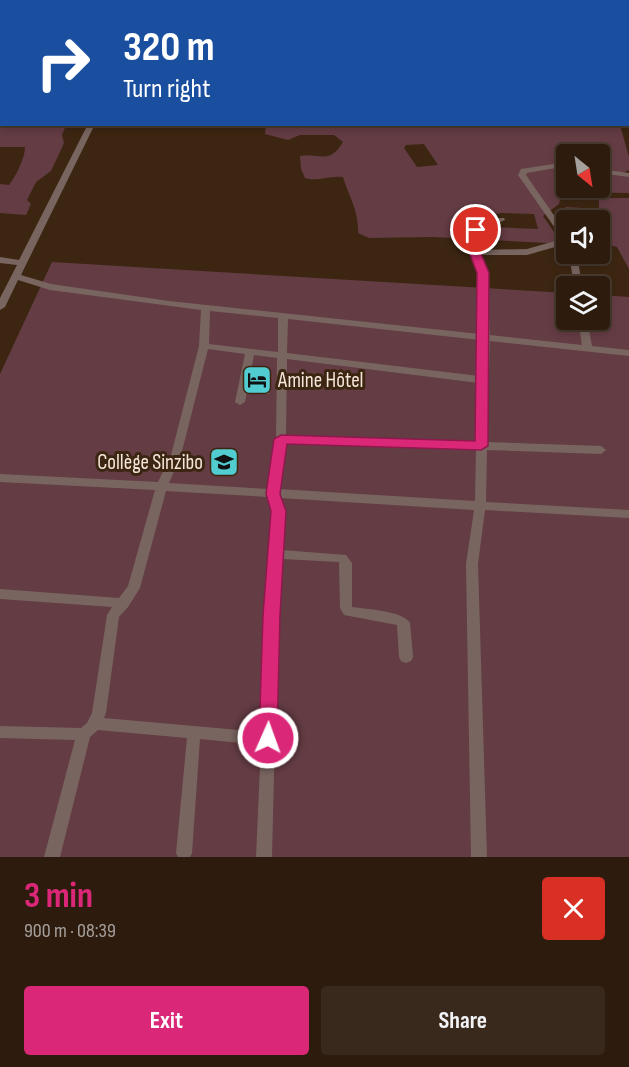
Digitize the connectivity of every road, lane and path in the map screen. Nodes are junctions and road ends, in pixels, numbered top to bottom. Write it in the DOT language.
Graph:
graph roads {
  1 [pos="91,126"];
  2 [pos="556,166"];
  3 [pos="610,172"];
  4 [pos="629,175"];
  5 [pos="501,220"];
  6 [pos="556,226"];
  7 [pos="556,244"];
  8 [pos="475,253"];
  9 [pos="0,260"];
  10 [pos="21,263"];
  11 [pos="15,276"];
  12 [pos="0,307"];
  13 [pos="206,309"];
  14 [pos="283,315"];
  15 [pos="584,330"];
  16 [pos="484,337"];
  17 [pos="204,346"];
  18 [pos="587,348"];
  19 [pos="250,352"];
  20 [pos="629,353"];
  21 [pos="282,355"];
  22 [pos="482,380"];
  23 [pos="240,402"];
  24 [pos="281,439"];
  25 [pos="481,446"];
  26 [pos="601,450"];
  27 [pos="0,478"];
  28 [pos="162,485"];
  29 [pos="273,494"];
  30 [pos="480,507"];
  31 [pos="629,514"];
  32 [pos="276,554"];
  33 [pos="0,594"];
  34 [pos="124,603"];
  35 [pos="406,657"];
  36 [pos="89,729"];
  37 [pos="0,732"];
  38 [pos="195,732"];
  39 [pos="268,738"];
  40 [pos="184,853"];
  41 [pos="52,857"];
  42 [pos="264,857"];
  43 [pos="479,857"];
  1 -- 10 [label="street"];
  2 -- 6 [label="street"];
  3 -- 4 [label="street"];
  5 -- 8 [label="street"];
  7 -- 8 [label="street"];
  8 -- 16 [label="street"];
  9 -- 10 [label="street"];
  10 -- 11 [label="street"];
  11 -- 12 [label="street"];
  11 -- 13 [label="street"];
  13 -- 14 [label="street"];
  13 -- 17 [label="street"];
  14 -- 16 [label="street"];
  14 -- 21 [label="street"];
  15 -- 18 [label="street"];
  16 -- 18 [label="street"];
  16 -- 22 [label="street"];
  17 -- 19 [label="street"];
  17 -- 28 [label="street"];
  18 -- 20 [label="street"];
  19 -- 21 [label="street"];
  19 -- 23 [label="street"];
  21 -- 22 [label="street"];
  21 -- 24 [label="street"];
  22 -- 25 [label="street"];
  24 -- 25 [label="street"];
  24 -- 29 [label="street"];
  25 -- 26 [label="street"];
  25 -- 30 [label="street"];
  27 -- 28 [label="street"];
  28 -- 29 [label="street"];
  28 -- 34 [label="street"];
  29 -- 30 [label="street"];
  29 -- 32 [label="street"];
  30 -- 31 [label="street"];
  30 -- 43 [label="street"];
  32 -- 35 [label="street"];
  32 -- 39 [label="street"];
  33 -- 34 [label="street"];
  34 -- 36 [label="street"];
  36 -- 37 [label="street"];
  36 -- 38 [label="street"];
  36 -- 41 [label="street"];
  38 -- 39 [label="street"];
  38 -- 40 [label="street"];
  39 -- 42 [label="street"];
}
